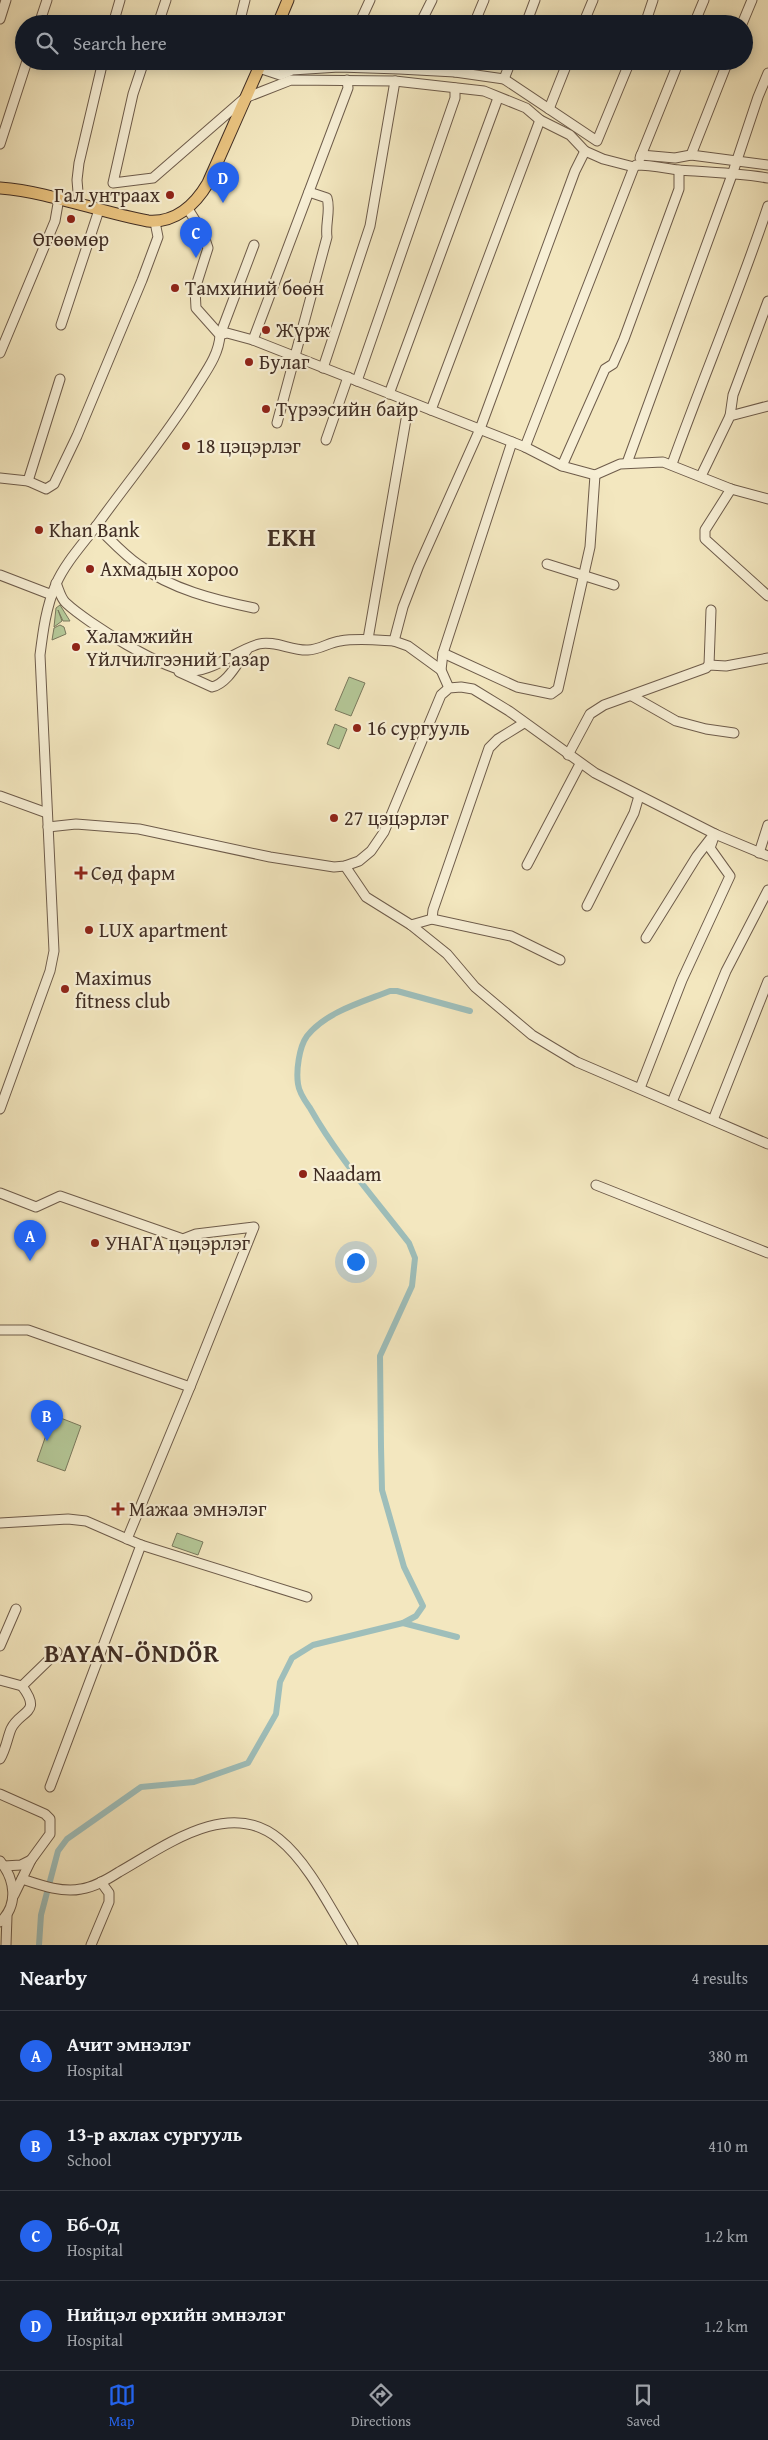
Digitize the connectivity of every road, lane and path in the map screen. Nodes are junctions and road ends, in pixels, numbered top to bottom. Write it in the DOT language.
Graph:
graph roads {
  1 [pos="6,0"];
  2 [pos="47,0"];
  3 [pos="120,0"];
  4 [pos="166,0"];
  5 [pos="245,0"];
  6 [pos="288,0"];
  7 [pos="370,0"];
  8 [pos="432,0"];
  9 [pos="484,0"];
  10 [pos="535,0"];
  11 [pos="593,0"];
  12 [pos="653,0"];
  13 [pos="704,0"];
  14 [pos="752,0"];
  15 [pos="42,15"];
  16 [pos="116,15"];
  17 [pos="161,15"];
  18 [pos="241,15"];
  19 [pos="282,15"];
  20 [pos="363,15"];
  21 [pos="424,15"];
  22 [pos="478,15"];
  23 [pos="529,15"];
  24 [pos="587,15"];
  25 [pos="647,15"];
  26 [pos="698,15"];
  27 [pos="746,15"];
  28 [pos="0,18"];
  29 [pos="24,70"];
  30 [pos="101,70"];
  31 [pos="141,70"];
  32 [pos="258,70"];
  33 [pos="270,70"];
  34 [pos="292,70"];
  35 [pos="439,70"];
  36 [pos="508,70"];
  37 [pos="564,70"];
  38 [pos="626,70"];
  39 [pos="675,70"];
  40 [pos="724,70"];
  41 [pos="455,72"];
  42 [pos="768,73"];
  43 [pos="467,74"];
  44 [pos="504,79"];
  45 [pos="347,80"];
  46 [pos="395,81"];
  47 [pos="455,88"];
  48 [pos="465,89"];
  49 [pos="245,98"];
  50 [pos="498,98"];
  51 [pos="549,109"];
  52 [pos="540,120"];
  53 [pos="0,144"];
  54 [pos="585,151"];
  55 [pos="641,155"];
  56 [pos="691,155"];
  57 [pos="737,160"];
  58 [pos="768,165"];
  59 [pos="635,166"];
  60 [pos="679,170"];
  61 [pos="733,172"];
  62 [pos="768,178"];
  63 [pos="0,188"];
  64 [pos="309,192"];
  65 [pos="60,198"];
  66 [pos="79,204"];
  67 [pos="768,206"];
  68 [pos="188,209"];
  69 [pos="99,210"];
  70 [pos="155,222"];
  71 [pos="254,245"];
  72 [pos="768,301"];
  73 [pos="61,325"];
  74 [pos="220,335"];
  75 [pos="253,340"];
  76 [pos="0,353"];
  77 [pos="293,356"];
  78 [pos="323,368"];
  79 [pos="348,378"];
  80 [pos="60,379"];
  81 [pos="357,381"];
  82 [pos="389,394"];
  83 [pos="410,402"];
  84 [pos="766,408"];
  85 [pos="431,410"];
  86 [pos="730,416"];
  87 [pos="277,423"];
  88 [pos="480,429"];
  89 [pos="326,440"];
  90 [pos="512,442"];
  91 [pos="525,447"];
  92 [pos="627,462"];
  93 [pos="672,464"];
  94 [pos="562,466"];
  95 [pos="595,475"];
  96 [pos="701,476"];
  97 [pos="0,478"];
  98 [pos="28,482"];
  99 [pos="732,488"];
  100 [pos="768,499"];
  101 [pos="96,526"];
  102 [pos="547,564"];
  103 [pos="0,575"];
  104 [pos="584,576"];
  105 [pos="56,583"];
  106 [pos="614,584"];
  107 [pos="52,595"];
  108 [pos="768,596"];
  109 [pos="254,608"];
  110 [pos="711,610"];
  111 [pos="368,639"];
  112 [pos="394,641"];
  113 [pos="248,648"];
  114 [pos="443,653"];
  115 [pos="768,658"];
  116 [pos="166,665"];
  117 [pos="709,665"];
  118 [pos="441,670"];
  119 [pos="449,688"];
  120 [pos="632,696"];
  121 [pos="524,723"];
  122 [pos="734,733"];
  123 [pos="568,755"];
  124 [pos="580,764"];
  125 [pos="0,796"];
  126 [pos="639,796"];
  127 [pos="47,813"];
  128 [pos="768,825"];
  129 [pos="48,827"];
  130 [pos="715,834"];
  131 [pos="763,854"];
  132 [pos="527,865"];
  133 [pos="345,866"];
  134 [pos="768,890"];
  135 [pos="587,906"];
  136 [pos="432,919"];
  137 [pos="411,925"];
  138 [pos="646,938"];
  139 [pos="560,960"];
  140 [pos="768,981"];
  141 [pos="640,1088"];
  142 [pos="672,1102"];
  143 [pos="0,1109"];
  144 [pos="713,1120"];
  145 [pos="768,1144"];
  146 [pos="596,1185"];
  147 [pos="0,1194"];
  148 [pos="768,1252"];
  149 [pos="0,1330"];
  150 [pos="190,1387"];
  151 [pos="0,1523"];
  152 [pos="127,1539"];
  153 [pos="141,1544"];
  154 [pos="307,1597"];
  155 [pos="16,1609"];
  156 [pos="0,1646"];
  157 [pos="57,1652"];
  158 [pos="0,1680"];
  159 [pos="22,1686"];
  160 [pos="0,1759"];
  161 [pos="50,1787"];
  162 [pos="0,1794"];
  163 [pos="31,1860"];
  164 [pos="2,1863"];
  165 [pos="22,1879"];
  166 [pos="101,1882"];
  167 [pos="14,1895"];
  168 [pos="3,1919"];
  169 [pos="6,1945"];
  170 [pos="91,1945"];
  171 [pos="353,1945"];
  1 -- 28 [label="street"];
  2 -- 15 [label="street"];
  3 -- 16 [label="street"];
  4 -- 17 [label="street"];
  5 -- 18 [label="street"];
  6 -- 19 [label="main road"];
  7 -- 20 [label="street"];
  8 -- 21 [label="street"];
  9 -- 22 [label="street"];
  10 -- 23 [label="street"];
  11 -- 24 [label="street"];
  12 -- 25 [label="street"];
  13 -- 26 [label="street"];
  14 -- 27 [label="street"];
  29 -- 53 [label="street"];
  30 -- 66 [label="street"];
  31 -- 49 [label="street"];
  32 -- 49 [label="main road"];
  33 -- 34 [label="street"];
  35 -- 41 [label="street"];
  36 -- 44 [label="street"];
  37 -- 51 [label="street"];
  38 -- 51 [label="street"];
  39 -- 55 [label="street"];
  40 -- 56 [label="street"];
  41 -- 43 [label="street"];
  42 -- 57 [label="street"];
  43 -- 44 [label="street"];
  43 -- 48 [label="street"];
  44 -- 51 [label="street"];
  45 -- 46 [label="street"];
  45 -- 49 [label="street"];
  45 -- 64 [label="street"];
  46 -- 47 [label="street"];
  46 -- 78 [label="street"];
  47 -- 48 [label="street"];
  47 -- 81 [label="street"];
  48 -- 50 [label="street"];
  49 -- 68 [label="main road"];
  50 -- 52 [label="street"];
  50 -- 82 [label="street"];
  52 -- 54 [label="street"];
  52 -- 85 [label="street"];
  54 -- 59 [label="street"];
  54 -- 88 [label="street"];
  55 -- 56 [label="street"];
  55 -- 59 [label="street"];
  56 -- 57 [label="street"];
  57 -- 58 [label="street"];
  57 -- 61 [label="street"];
  59 -- 60 [label="street"];
  59 -- 91 [label="street"];
  60 -- 61 [label="street"];
  60 -- 94 [label="street"];
  61 -- 62 [label="street"];
  61 -- 92 [label="street"];
  63 -- 65 [label="main road"];
  64 -- 75 [label="street"];
  64 -- 77 [label="street"];
  65 -- 66 [label="main road"];
  65 -- 76 [label="street"];
  66 -- 69 [label="main road"];
  67 -- 93 [label="street"];
  68 -- 70 [label="main road"];
  68 -- 74 [label="street"];
  69 -- 70 [label="main road"];
  69 -- 73 [label="street"];
  70 -- 98 [label="street"];
  71 -- 74 [label="street"];
  72 -- 86 [label="street"];
  74 -- 75 [label="street"];
  74 -- 101 [label="street"];
  75 -- 77 [label="street"];
  77 -- 78 [label="street"];
  77 -- 87 [label="street"];
  78 -- 79 [label="street"];
  79 -- 81 [label="street"];
  79 -- 89 [label="street"];
  80 -- 98 [label="street"];
  81 -- 82 [label="street"];
  82 -- 83 [label="street"];
  83 -- 85 [label="street"];
  83 -- 111 [label="street"];
  84 -- 86 [label="street"];
  85 -- 88 [label="street"];
  86 -- 96 [label="street"];
  88 -- 90 [label="street"];
  88 -- 112 [label="street"];
  90 -- 91 [label="street"];
  90 -- 114 [label="street"];
  91 -- 94 [label="street"];
  92 -- 93 [label="street"];
  92 -- 95 [label="street"];
  93 -- 96 [label="street"];
  94 -- 95 [label="street"];
  95 -- 104 [label="street"];
  96 -- 99 [label="street"];
  97 -- 98 [label="street"];
  99 -- 100 [label="street"];
  99 -- 108 [label="street"];
  101 -- 105 [label="street"];
  101 -- 109 [label="street"];
  102 -- 104 [label="street"];
  103 -- 107 [label="street"];
  104 -- 106 [label="street"];
  104 -- 114 [label="street"];
  105 -- 107 [label="street"];
  105 -- 116 [label="street"];
  107 -- 127 [label="street"];
  110 -- 117 [label="street"];
  111 -- 112 [label="street"];
  111 -- 113 [label="street"];
  112 -- 118 [label="street"];
  113 -- 116 [label="street"];
  113 -- 116 [label="street"];
  114 -- 118 [label="street"];
  115 -- 117 [label="street"];
  117 -- 120 [label="street"];
  118 -- 119 [label="street"];
  119 -- 121 [label="street"];
  119 -- 133 [label="street"];
  120 -- 122 [label="street"];
  120 -- 123 [label="street"];
  121 -- 123 [label="street"];
  121 -- 136 [label="street"];
  123 -- 124 [label="street"];
  124 -- 126 [label="street"];
  124 -- 132 [label="street"];
  125 -- 127 [label="street"];
  126 -- 130 [label="street"];
  126 -- 135 [label="street"];
  127 -- 129 [label="street"];
  128 -- 131 [label="street"];
  129 -- 133 [label="street"];
  129 -- 143 [label="street"];
  130 -- 131 [label="street"];
  130 -- 138 [label="street"];
  130 -- 141 [label="street"];
  133 -- 137 [label="street"];
  134 -- 142 [label="street"];
  136 -- 137 [label="street"];
  136 -- 139 [label="street"];
  137 -- 141 [label="street"];
  140 -- 144 [label="street"];
  141 -- 142 [label="street"];
  142 -- 144 [label="street"];
  144 -- 145 [label="street"];
  146 -- 148 [label="street"];
  147 -- 150 [label="street"];
  149 -- 150 [label="street"];
  150 -- 152 [label="street"];
  151 -- 152 [label="street"];
  152 -- 153 [label="street"];
  153 -- 154 [label="street"];
  153 -- 161 [label="street"];
  155 -- 156 [label="street"];
  157 -- 159 [label="street"];
  158 -- 159 [label="street"];
  159 -- 160 [label="street"];
  162 -- 163 [label="street"];
  163 -- 164 [label="street"];
  163 -- 165 [label="street"];
  164 -- 167 [label="street"];
  165 -- 166 [label="street"];
  165 -- 167 [label="street"];
  166 -- 170 [label="street"];
  166 -- 171 [label="street"];
  167 -- 168 [label="street"];
  168 -- 169 [label="street"];
}
